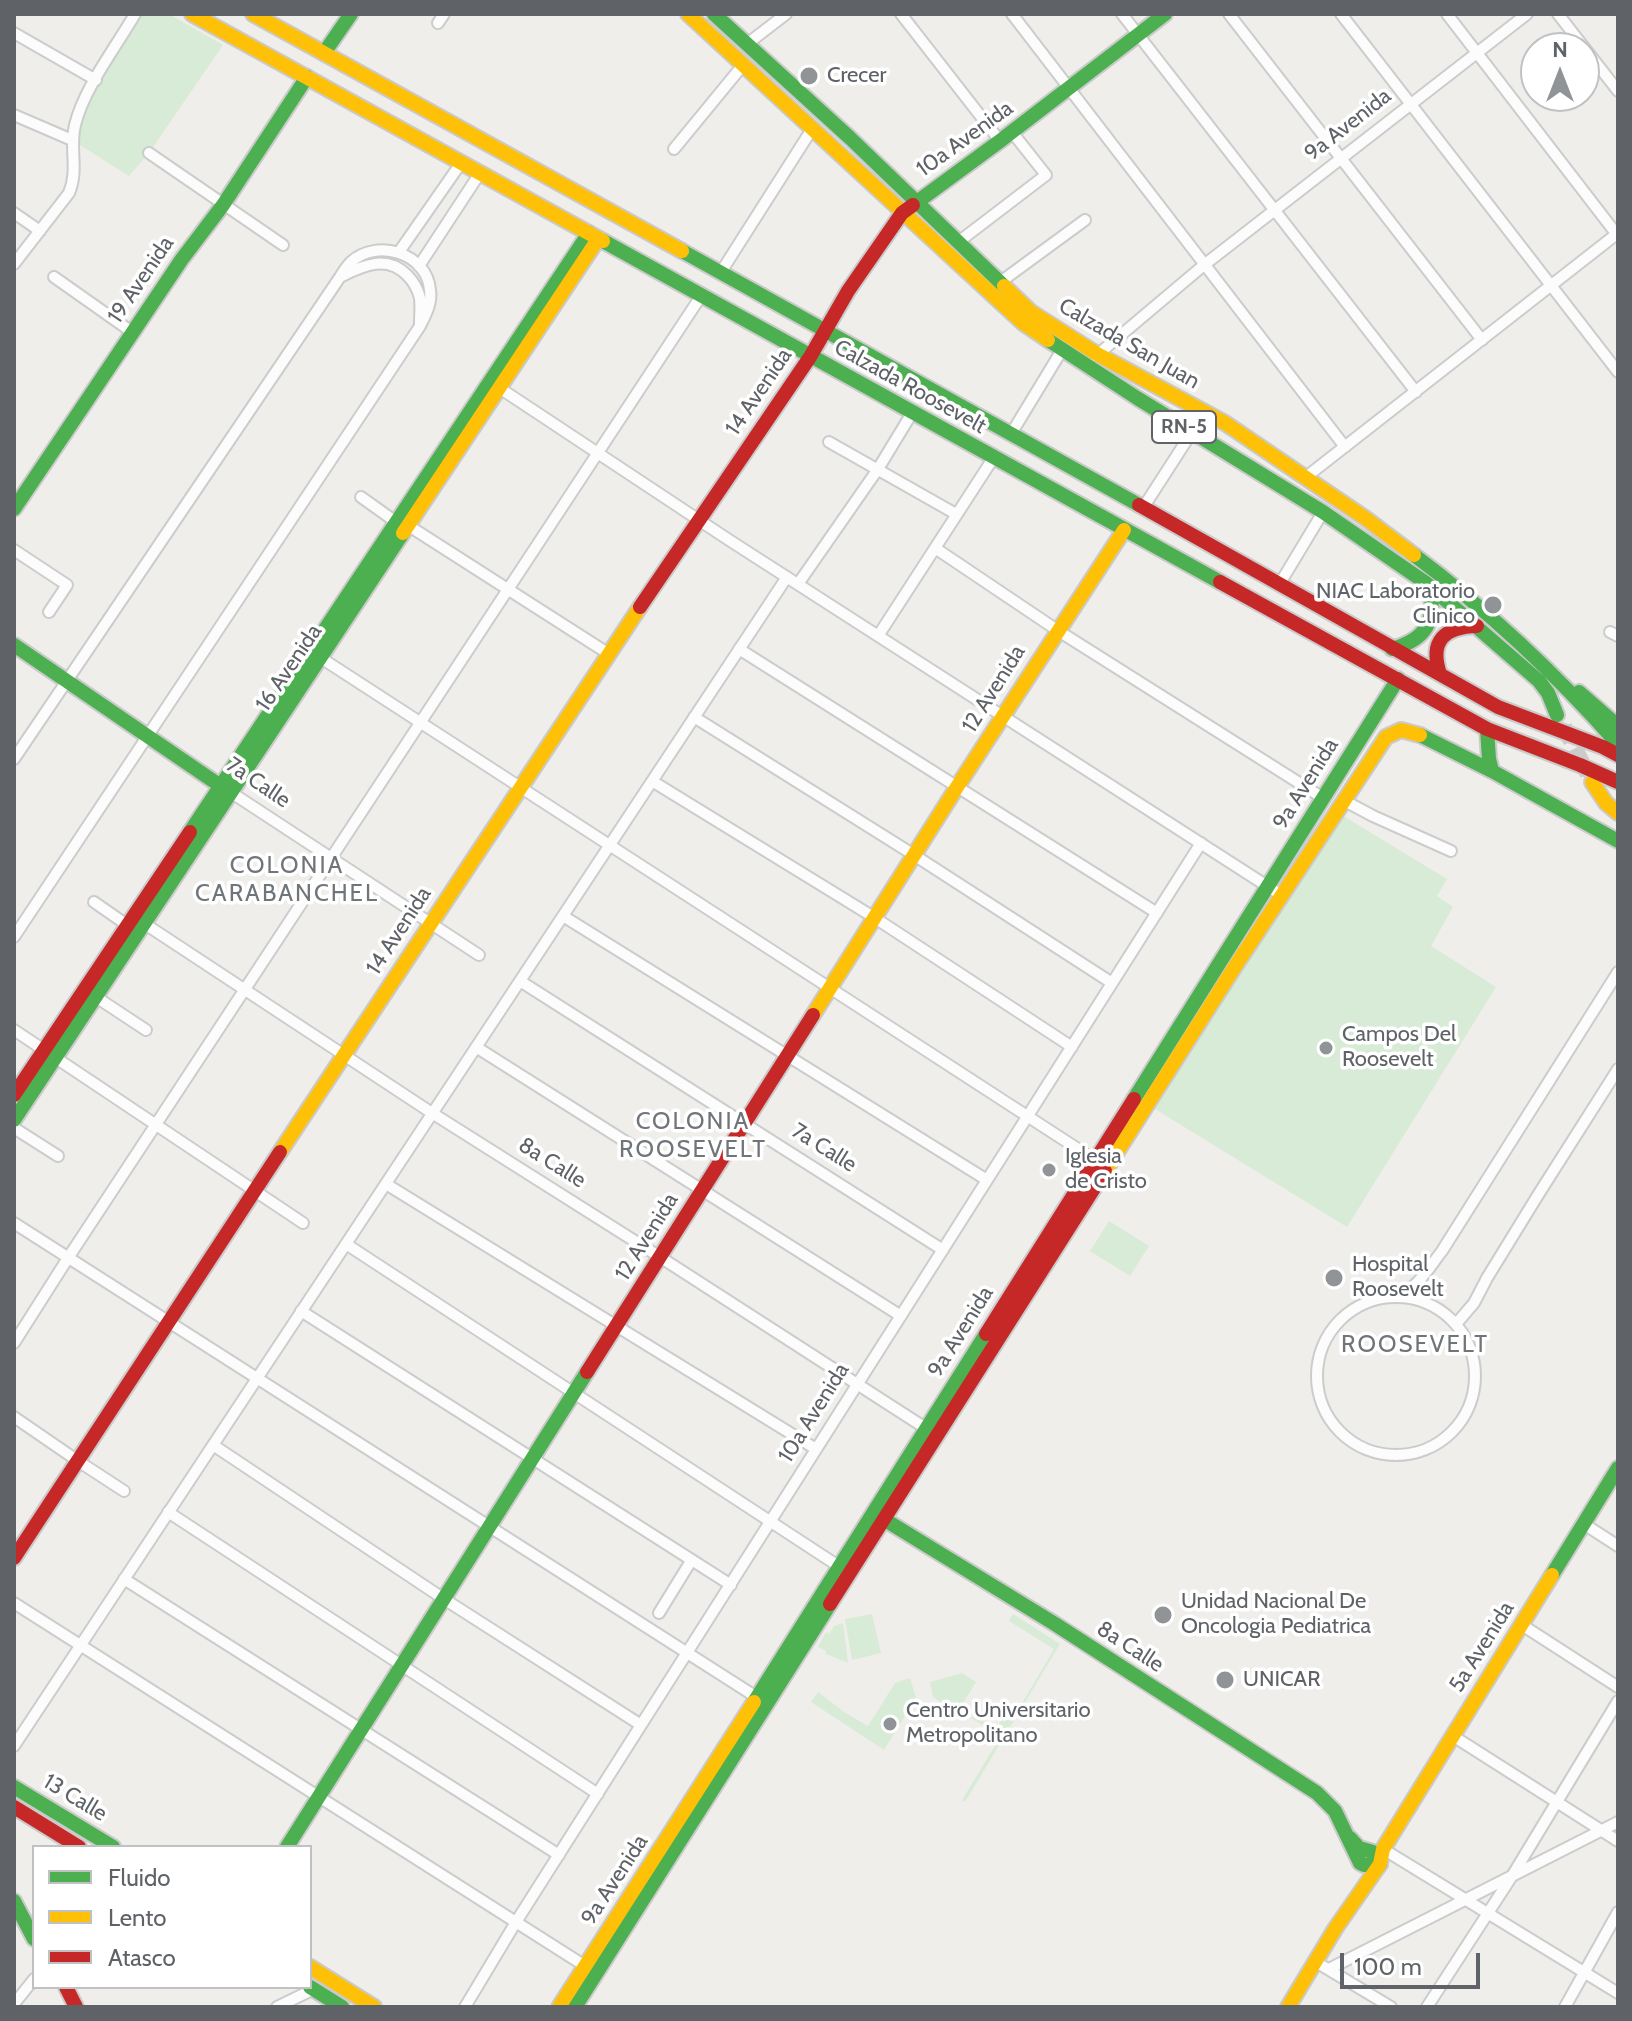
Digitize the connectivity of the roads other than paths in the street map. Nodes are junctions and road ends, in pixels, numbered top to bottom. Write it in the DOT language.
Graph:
graph roads {
  1 [pos="192,14"];
  2 [pos="253,14"];
  3 [pos="351,14"];
  4 [pos="688,14"];
  5 [pos="714,14"];
  6 [pos="786,14"];
  7 [pos="901,14"];
  8 [pos="1012,14"];
  9 [pos="1122,14"];
  10 [pos="1165,14"];
  11 [pos="1229,14"];
  12 [pos="1341,14"];
  13 [pos="1447,14"];
  14 [pos="1527,14"];
  15 [pos="1558,14"];
  16 [pos="120,15"];
  17 [pos="133,17"];
  18 [pos="14,33"];
  19 [pos="1138,35"];
  20 [pos="747,44"];
  21 [pos="324,53"];
  22 [pos="1477,53"];
  23 [pos="743,65"];
  24 [pos="307,77"];
  25 [pos="96,80"];
  26 [pos="1069,88"];
  27 [pos="1618,91"];
  28 [pos="1410,105"];
  29 [pos="14,115"];
  30 [pos="812,129"];
  31 [pos="1006,136"];
  32 [pos="72,140"];
  33 [pos="674,149"];
  34 [pos="149,153"];
  35 [pos="1340,159"];
  36 [pos="461,163"];
  37 [pos="480,173"];
  38 [pos="917,202"];
  39 [pos="223,205"];
  40 [pos="1274,211"];
  41 [pos="14,213"];
  42 [pos="902,213"];
  43 [pos="1085,220"];
  44 [pos="40,231"];
  45 [pos="1617,235"];
  46 [pos="594,236"];
  47 [pos="957,243"];
  48 [pos="283,245"];
  49 [pos="399,252"];
  50 [pos="14,264"];
  51 [pos="1204,265"];
  52 [pos="419,266"];
  53 [pos="721,272"];
  54 [pos="54,277"];
  55 [pos="340,277"];
  56 [pos="999,283"];
  57 [pos="1551,286"];
  58 [pos="701,296"];
  59 [pos="420,326"];
  60 [pos="824,331"];
  61 [pos="132,332"];
  62 [pos="1482,340"];
  63 [pos="1062,350"];
  64 [pos="810,357"];
  65 [pos="1094,361"];
  66 [pos="1618,372"];
  67 [pos="495,385"];
  68 [pos="1416,392"];
  69 [pos="912,413"];
  70 [pos="1192,432"];
  71 [pos="1011,434"];
  72 [pos="829,442"];
  73 [pos="1345,447"];
  74 [pos="598,453"];
  75 [pos="994,457"];
  76 [pos="878,469"];
  77 [pos="1306,477"];
  78 [pos="361,497"];
  79 [pos="1143,508"];
  80 [pos="14,509"];
  81 [pos="1323,512"];
  82 [pos="956,514"];
  83 [pos="698,520"];
  84 [pos="403,524"];
  85 [pos="1124,530"];
  86 [pos="935,548"];
  87 [pos="14,550"];
  88 [pos="787,577"];
  89 [pos="798,584"];
  90 [pos="1279,585"];
  91 [pos="1430,586"];
  92 [pos="508,589"];
  93 [pos="49,612"];
  94 [pos="1477,626"];
  95 [pos="1057,630"];
  96 [pos="1513,635"];
  97 [pos="878,636"];
  98 [pos="14,645"];
  99 [pos="739,649"];
  100 [pos="1392,649"];
  101 [pos="609,654"];
  102 [pos="321,658"];
  103 [pos="1440,674"];
  104 [pos="1398,679"];
  105 [pos="67,680"];
  106 [pos="1557,715"];
  107 [pos="694,717"];
  108 [pos="1003,717"];
  109 [pos="421,722"];
  110 [pos="1618,726"];
  111 [pos="1487,729"];
  112 [pos="149,736"];
  113 [pos="1617,753"];
  114 [pos="14,759"];
  115 [pos="1492,771"];
  116 [pos="652,781"];
  117 [pos="1617,781"];
  118 [pos="1592,782"];
  119 [pos="520,787"];
  120 [pos="957,787"];
  121 [pos="226,789"];
  122 [pos="1323,798"];
  123 [pos="1343,800"];
  124 [pos="1618,813"];
  125 [pos="1618,841"];
  126 [pos="1201,843"];
  127 [pos="610,845"];
  128 [pos="1451,851"];
  129 [pos="914,855"];
  130 [pos="331,858"];
  131 [pos="1268,886"];
  132 [pos="1281,895"];
  133 [pos="94,902"];
  134 [pos="1157,913"];
  135 [pos="563,916"];
  136 [pos="875,918"];
  137 [pos="430,923"];
  138 [pos="145,924"];
  139 [pos="127,925"];
  140 [pos="14,937"];
  141 [pos="479,955"];
  142 [pos="1618,972"];
  143 [pos="520,981"];
  144 [pos="1112,983"];
  145 [pos="830,988"];
  146 [pos="244,989"];
  147 [pos="96,997"];
  148 [pos="14,1030"];
  149 [pos="146,1030"];
  150 [pos="476,1047"];
  151 [pos="1072,1047"];
  152 [pos="49,1054"];
  153 [pos="344,1055"];
  154 [pos="788,1055"];
  155 [pos="1618,1069"];
  156 [pos="14,1095"];
  157 [pos="432,1113"];
  158 [pos="1028,1116"];
  159 [pos="14,1120"];
  160 [pos="744,1124"];
  161 [pos="155,1125"];
  162 [pos="14,1128"];
  163 [pos="58,1156"];
  164 [pos="1101,1164"];
  165 [pos="987,1180"];
  166 [pos="386,1184"];
  167 [pos="702,1190"];
  168 [pos="255,1191"];
  169 [pos="14,1223"];
  170 [pos="303,1223"];
  171 [pos="346,1244"];
  172 [pos="943,1250"];
  173 [pos="660,1257"];
  174 [pos="68,1258"];
  175 [pos="1385,1298"];
  176 [pos="301,1311"];
  177 [pos="901,1316"];
  178 [pos="169,1322"];
  179 [pos="1456,1324"];
  180 [pos="616,1326"];
  181 [pos="14,1343"];
  182 [pos="257,1379"];
  183 [pos="858,1384"];
  184 [pos="574,1393"];
  185 [pos="14,1417"];
  186 [pos="932,1432"];
  187 [pos="213,1445"];
  188 [pos="816,1449"];
  189 [pos="533,1458"];
  190 [pos="78,1461"];
  191 [pos="1618,1468"];
  192 [pos="124,1491"];
  193 [pos="168,1512"];
  194 [pos="879,1516"];
  195 [pos="771,1522"];
  196 [pos="1584,1524"];
  197 [pos="489,1527"];
  198 [pos="1618,1546"];
  199 [pos="14,1558"];
  200 [pos="691,1561"];
  201 [pos="845,1570"];
  202 [pos="124,1579"];
  203 [pos="731,1585"];
  204 [pos="444,1599"];
  205 [pos="14,1603"];
  206 [pos="659,1613"];
  207 [pos="1522,1625"];
  208 [pos="80,1645"];
  209 [pos="687,1654"];
  210 [pos="401,1666"];
  211 [pos="1618,1687"];
  212 [pos="762,1701"];
  213 [pos="1618,1701"];
  214 [pos="641,1725"];
  215 [pos="361,1729"];
  216 [pos="1453,1736"];
  217 [pos="736,1744"];
  218 [pos="14,1746"];
  219 [pos="14,1787"];
  220 [pos="598,1794"];
  221 [pos="319,1797"];
  222 [pos="1556,1802"];
  223 [pos="14,1807"];
  224 [pos="1618,1822"];
  225 [pos="1602,1831"];
  226 [pos="1618,1841"];
  227 [pos="76,1845"];
  228 [pos="110,1845"];
  229 [pos="288,1845"];
  230 [pos="559,1855"];
  231 [pos="1375,1857"];
  232 [pos="1512,1876"];
  233 [pos="14,1887"];
  234 [pos="1465,1900"];
  235 [pos="14,1901"];
  236 [pos="1618,1912"];
  237 [pos="1487,1913"];
  238 [pos="32,1921"];
  239 [pos="516,1922"];
  240 [pos="32,1935"];
  241 [pos="1316,1962"];
  242 [pos="585,1966"];
  243 [pos="312,1968"];
  244 [pos="1329,1969"];
  245 [pos="1584,1973"];
  246 [pos="32,1982"];
  247 [pos="312,1988"];
  248 [pos="67,1989"];
  249 [pos="310,1989"];
  250 [pos="1618,1993"];
  251 [pos="14,2004"];
  252 [pos="76,2007"];
  253 [pos="277,2007"];
  254 [pos="342,2007"];
  255 [pos="374,2007"];
  256 [pos="465,2007"];
  257 [pos="559,2007"];
  258 [pos="575,2007"];
  259 [pos="1288,2007"];
  260 [pos="1391,2007"];
  261 [pos="1427,2007"];
  262 [pos="1565,2007"];
  1 -- 24 [label="main road, Calzada Roosevelt"];
  2 -- 21 [label="main road, Calzada Roosevelt"];
  3 -- 21 [label="main road"];
  4 -- 23 [label="main road, Calzada San Juan / RN-5"];
  5 -- 20 [label="main road, Calzada San Juan / RN-5"];
  6 -- 20 [label="street"];
  7 -- 31 [label="street"];
  8 -- 26 [label="street"];
  9 -- 19 [label="street"];
  10 -- 19 [label="main road, 10a Avenida"];
  11 -- 35 [label="street"];
  12 -- 28 [label="street"];
  13 -- 22 [label="street"];
  14 -- 22 [label="street, 9a Avenida"];
  15 -- 27 [label="street"];
  16 -- 17 [label="street"];
  17 -- 25 [label="street"];
  18 -- 25 [label="street"];
  19 -- 26 [label="main road, 10a Avenida"];
  19 -- 40 [label="street"];
  20 -- 38 [label="main road, Calzada San Juan / RN-5"];
  21 -- 53 [label="main road, Calzada Roosevelt"];
  22 -- 28 [label="street, 9a Avenida"];
  22 -- 45 [label="street"];
  23 -- 30 [label="main road, Calzada San Juan / RN-5"];
  23 -- 33 [label="street"];
  24 -- 36 [label="main road, Calzada Roosevelt"];
  24 -- 39 [label="main road, 19 Avenida"];
  25 -- 32 [label="street"];
  26 -- 31 [label="main road, 10a Avenida"];
  26 -- 51 [label="street"];
  28 -- 35 [label="street, 9a Avenida"];
  28 -- 57 [label="street"];
  29 -- 32 [label="street"];
  30 -- 42 [label="main road, Calzada San Juan / RN-5"];
  30 -- 53 [label="street"];
  31 -- 38 [label="main road, 10a Avenida"];
  31 -- 47 [label="street"];
  32 -- 44 [label="street"];
  34 -- 39 [label="street"];
  35 -- 40 [label="street, 9a Avenida"];
  35 -- 62 [label="street"];
  36 -- 37 [label="main road, Calzada Roosevelt"];
  36 -- 49 [label="street"];
  37 -- 46 [label="main road, Calzada Roosevelt"];
  37 -- 52 [label="street"];
  38 -- 42 [label="main road, 10a Avenida"];
  38 -- 47 [label="main road, Calzada San Juan / RN-5"];
  39 -- 48 [label="street"];
  39 -- 61 [label="main road, 19 Avenida"];
  40 -- 51 [label="street, 9a Avenida"];
  40 -- 68 [label="street"];
  41 -- 44 [label="street"];
  42 -- 60 [label="main road, 10a Avenida"];
  42 -- 63 [label="main road, Calzada San Juan / RN-5"];
  43 -- 56 [label="street"];
  44 -- 50 [label="street"];
  45 -- 57 [label="street"];
  46 -- 58 [label="main road, Calzada Roosevelt"];
  46 -- 67 [label="main road, 16 Avenida"];
  47 -- 56 [label="main road, Calzada San Juan / RN-5"];
  49 -- 52 [label="street"];
  49 -- 55 [label="street"];
  51 -- 65 [label="street, 9a Avenida"];
  51 -- 73 [label="street"];
  52 -- 59 [label="street"];
  53 -- 60 [label="main road, Calzada Roosevelt"];
  54 -- 61 [label="street"];
  55 -- 59 [label="street"];
  55 -- 105 [label="street"];
  56 -- 65 [label="main road, Calzada San Juan / RN-5"];
  57 -- 62 [label="street"];
  57 -- 66 [label="street"];
  58 -- 64 [label="main road, Calzada Roosevelt"];
  58 -- 74 [label="street"];
  59 -- 112 [label="street"];
  60 -- 64 [label="main road, 14 Avenida"];
  60 -- 71 [label="main road, Calzada Roosevelt"];
  61 -- 80 [label="main road, 19 Avenida"];
  62 -- 68 [label="street"];
  63 -- 65 [label="main road, Calzada San Juan / RN-5"];
  63 -- 71 [label="street"];
  64 -- 69 [label="main road, Calzada Roosevelt"];
  64 -- 83 [label="main road, 14 Avenida"];
  65 -- 70 [label="main road, Calzada San Juan / RN-5"];
  65 -- 77 [label="main road, Calzada San Juan / RN-5"];
  67 -- 74 [label="street"];
  67 -- 84 [label="main road, 16 Avenida"];
  68 -- 73 [label="street"];
  69 -- 75 [label="main road, Calzada Roosevelt"];
  69 -- 76 [label="street"];
  70 -- 79 [label="street"];
  70 -- 81 [label="main road, Calzada San Juan / RN-5"];
  71 -- 79 [label="main road, Calzada Roosevelt"];
  72 -- 76 [label="street"];
  73 -- 77 [label="street"];
  74 -- 83 [label="street"];
  74 -- 92 [label="street"];
  75 -- 82 [label="street"];
  75 -- 85 [label="main road, Calzada Roosevelt"];
  76 -- 82 [label="street"];
  76 -- 89 [label="street"];
  77 -- 96 [label="main road, Calzada San Juan / RN-5"];
  78 -- 84 [label="street"];
  79 -- 90 [label="main road, Calzada Roosevelt"];
  81 -- 90 [label="street"];
  81 -- 91 [label="main road, Calzada San Juan / RN-5"];
  82 -- 86 [label="street"];
  83 -- 88 [label="street"];
  83 -- 101 [label="main road, 14 Avenida"];
  84 -- 92 [label="street"];
  84 -- 102 [label="main road, 16 Avenida"];
  84 -- 121 [label="main road, 16 Avenida"];
  85 -- 95 [label="main road, 12 Avenida"];
  85 -- 104 [label="main road, Calzada Roosevelt"];
  86 -- 95 [label="street"];
  86 -- 97 [label="street"];
  87 -- 93 [label="street"];
  88 -- 89 [label="street"];
  88 -- 99 [label="street"];
  89 -- 97 [label="street"];
  90 -- 100 [label="main road, Calzada Roosevelt"];
  91 -- 94 [label="main road, Calzada San Juan / RN-5"];
  91 -- 100 [label="main road"];
  92 -- 101 [label="street"];
  92 -- 109 [label="street"];
  94 -- 103 [label="main road"];
  94 -- 106 [label="main road, Calzada San Juan / RN-5"];
  95 -- 108 [label="main road, 12 Avenida"];
  95 -- 122 [label="street"];
  96 -- 110 [label="main road"];
  96 -- 113 [label="main road, Calzada San Juan / RN-5"];
  97 -- 108 [label="street"];
  98 -- 105 [label="main road, 7a Calle"];
  99 -- 107 [label="street"];
  99 -- 120 [label="street"];
  100 -- 103 [label="main road, Calzada Roosevelt"];
  101 -- 119 [label="main road, 14 Avenida"];
  102 -- 109 [label="street"];
  102 -- 121 [label="main road, 16 Avenida"];
  103 -- 113 [label="main road, Calzada Roosevelt"];
  104 -- 111 [label="main road, Calzada Roosevelt"];
  104 -- 122 [label="main road, 9a Avenida"];
  105 -- 112 [label="main road, 7a Calle"];
  105 -- 114 [label="street"];
  107 -- 116 [label="street"];
  107 -- 129 [label="street"];
  108 -- 120 [label="main road, 12 Avenida"];
  108 -- 126 [label="street"];
  109 -- 119 [label="street"];
  109 -- 130 [label="street"];
  111 -- 115 [label="main road"];
  111 -- 117 [label="main road, Calzada Roosevelt"];
  112 -- 121 [label="main road, 7a Calle"];
  112 -- 140 [label="street"];
  115 -- 123 [label="main road, 9a Avenida"];
  115 -- 125 [label="main road"];
  116 -- 127 [label="street"];
  116 -- 136 [label="street"];
  118 -- 124 [label="main road"];
  119 -- 127 [label="street"];
  119 -- 137 [label="main road, 14 Avenida"];
  120 -- 129 [label="main road, 12 Avenida"];
  120 -- 134 [label="street"];
  121 -- 130 [label="street, 7a Calle"];
  121 -- 138 [label="main road, 16 Avenida"];
  121 -- 139 [label="main road, 16 Avenida"];
  122 -- 131 [label="main road, 9a Avenida"];
  123 -- 128 [label="street"];
  123 -- 132 [label="main road, 9a Avenida"];
  126 -- 131 [label="street"];
  126 -- 134 [label="street, 10a Avenida"];
  127 -- 135 [label="street"];
  127 -- 145 [label="street"];
  129 -- 136 [label="main road, 12 Avenida"];
  129 -- 144 [label="street"];
  130 -- 137 [label="street, 7a Calle"];
  130 -- 146 [label="street"];
  131 -- 132 [label="street"];
  131 -- 164 [label="main road, 9a Avenida"];
  132 -- 164 [label="main road, 9a Avenida"];
  133 -- 139 [label="street"];
  134 -- 144 [label="street, 10a Avenida"];
  135 -- 143 [label="street"];
  135 -- 154 [label="street"];
  136 -- 145 [label="main road, 12 Avenida"];
  136 -- 151 [label="street"];
  137 -- 141 [label="street, 7a Calle"];
  137 -- 153 [label="main road, 14 Avenida"];
  138 -- 146 [label="street, 8a Calle"];
  138 -- 147 [label="main road, 16 Avenida"];
  139 -- 152 [label="main road, 16 Avenida"];
  142 -- 175 [label="street"];
  143 -- 150 [label="street"];
  143 -- 160 [label="street, 7a Calle"];
  144 -- 151 [label="street, 10a Avenida"];
  145 -- 154 [label="main road, 12 Avenida"];
  145 -- 158 [label="street"];
  146 -- 153 [label="street, 8a Calle"];
  146 -- 161 [label="street"];
  147 -- 149 [label="street"];
  147 -- 152 [label="main road, 16 Avenida"];
  148 -- 152 [label="street"];
  150 -- 157 [label="street"];
  150 -- 167 [label="street"];
  151 -- 158 [label="street, 10a Avenida"];
  152 -- 156 [label="main road, 16 Avenida"];
  152 -- 159 [label="main road, 16 Avenida"];
  152 -- 161 [label="street"];
  153 -- 157 [label="street, 8a Calle"];
  153 -- 168 [label="main road, 14 Avenida"];
  154 -- 160 [label="main road, 12 Avenida"];
  154 -- 165 [label="street"];
  155 -- 179 [label="street"];
  157 -- 166 [label="street"];
  157 -- 173 [label="street, 8a Calle"];
  158 -- 164 [label="street"];
  158 -- 165 [label="street, 10a Avenida"];
  160 -- 167 [label="main road, 12 Avenida"];
  160 -- 172 [label="street, 7a Calle"];
  161 -- 168 [label="street"];
  161 -- 174 [label="street"];
  162 -- 163 [label="street"];
  164 -- 186 [label="main road, 9a Avenida"];
  165 -- 172 [label="street, 10a Avenida"];
  166 -- 171 [label="street"];
  166 -- 180 [label="street"];
  167 -- 173 [label="main road, 12 Avenida"];
  167 -- 177 [label="street"];
  168 -- 170 [label="street"];
  168 -- 178 [label="main road, 14 Avenida"];
  169 -- 174 [label="street"];
  171 -- 176 [label="street"];
  171 -- 184 [label="street"];
  172 -- 177 [label="street, 10a Avenida"];
  173 -- 180 [label="main road, 12 Avenida"];
  173 -- 183 [label="street, 8a Calle"];
  174 -- 178 [label="street"];
  174 -- 181 [label="street"];
  175 -- 179 [label="street"];
  175 -- 179 [label="street"];
  176 -- 182 [label="street"];
  176 -- 189 [label="street"];
  177 -- 183 [label="street, 10a Avenida"];
  178 -- 182 [label="street"];
  178 -- 190 [label="main road, 14 Avenida"];
  180 -- 184 [label="main road, 12 Avenida"];
  180 -- 188 [label="street"];
  182 -- 187 [label="street"];
  182 -- 197 [label="street"];
  183 -- 186 [label="street, 8a Calle"];
  183 -- 188 [label="street, 10a Avenida"];
  184 -- 189 [label="main road, 12 Avenida"];
  184 -- 195 [label="street"];
  185 -- 190 [label="street"];
  186 -- 194 [label="main road, 9a Avenida"];
  187 -- 193 [label="street"];
  187 -- 204 [label="street"];
  188 -- 195 [label="street, 10a Avenida"];
  189 -- 197 [label="main road, 12 Avenida"];
  189 -- 200 [label="street"];
  190 -- 192 [label="street"];
  190 -- 199 [label="main road, 14 Avenida"];
  191 -- 196 [label="main road, 5a Avenida"];
  193 -- 202 [label="street"];
  193 -- 210 [label="street"];
  194 -- 201 [label="main road, 9a Avenida"];
  194 -- 231 [label="main road, 8a Calle"];
  195 -- 201 [label="street"];
  195 -- 203 [label="street, 10a Avenida"];
  196 -- 198 [label="street"];
  196 -- 207 [label="main road, 5a Avenida"];
  197 -- 204 [label="main road, 12 Avenida"];
  197 -- 209 [label="street"];
  200 -- 203 [label="street"];
  200 -- 206 [label="street"];
  201 -- 212 [label="main road, 9a Avenida"];
  202 -- 208 [label="street"];
  202 -- 215 [label="street"];
  203 -- 209 [label="street, 10a Avenida"];
  204 -- 210 [label="main road, 12 Avenida"];
  204 -- 214 [label="street"];
  205 -- 208 [label="street"];
  207 -- 211 [label="street"];
  207 -- 216 [label="main road, 5a Avenida"];
  208 -- 218 [label="street"];
  208 -- 221 [label="street"];
  209 -- 212 [label="street"];
  209 -- 214 [label="street, 10a Avenida"];
  210 -- 215 [label="main road, 12 Avenida"];
  210 -- 220 [label="street"];
  212 -- 217 [label="main road, 9a Avenida"];
  213 -- 222 [label="street"];
  214 -- 220 [label="street, 10a Avenida"];
  215 -- 221 [label="main road, 12 Avenida"];
  215 -- 230 [label="street"];
  216 -- 222 [label="street"];
  216 -- 231 [label="main road, 5a Avenida"];
  217 -- 242 [label="main road, 9a Avenida"];
  217 -- 258 [label="main road, 9a Avenida"];
  219 -- 228 [label="main road, 13 Calle"];
  220 -- 230 [label="street, 10a Avenida"];
  221 -- 229 [label="main road, 12 Avenida"];
  221 -- 239 [label="street"];
  222 -- 225 [label="street"];
  222 -- 232 [label="street"];
  223 -- 227 [label="main road, 13 Calle"];
  224 -- 225 [label="street"];
  225 -- 226 [label="street"];
  225 -- 232 [label="street"];
  230 -- 239 [label="street, 10a Avenida"];
  231 -- 234 [label="street, 8a Calle"];
  231 -- 241 [label="main road"];
  232 -- 234 [label="street"];
  232 -- 237 [label="street"];
  233 -- 238 [label="main road"];
  234 -- 237 [label="street, 8a Calle"];
  234 -- 244 [label="street"];
  235 -- 240 [label="main road"];
  236 -- 245 [label="street"];
  237 -- 245 [label="street, 8a Calle"];
  237 -- 261 [label="street"];
  239 -- 242 [label="street"];
  239 -- 256 [label="street, 10a Avenida"];
  241 -- 244 [label="street"];
  241 -- 259 [label="main road"];
  242 -- 257 [label="main road, 9a Avenida"];
  243 -- 255 [label="main road"];
  244 -- 260 [label="street"];
  245 -- 250 [label="street, 8a Calle"];
  245 -- 262 [label="street"];
  246 -- 251 [label="street"];
  247 -- 254 [label="main road"];
  248 -- 252 [label="main road"];
  249 -- 253 [label="street"];
}
